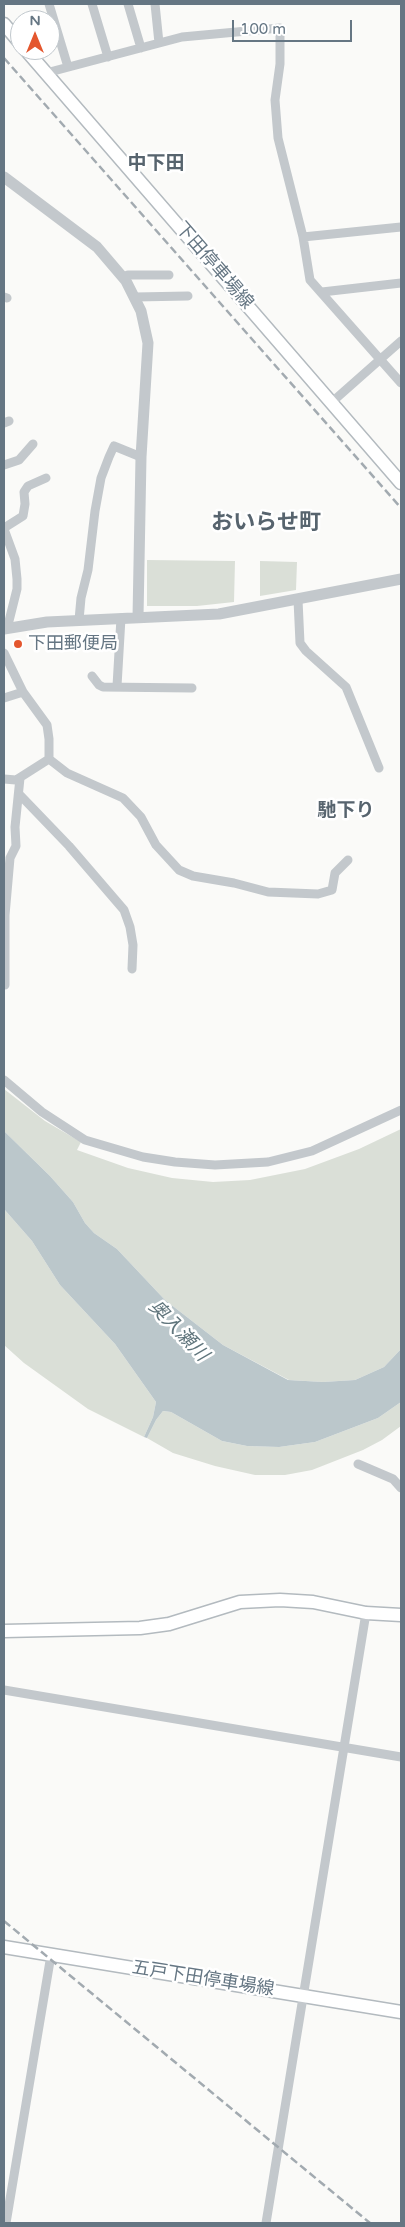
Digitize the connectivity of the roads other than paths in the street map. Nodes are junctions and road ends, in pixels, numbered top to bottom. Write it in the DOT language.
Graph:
graph roads {
  1 [pos="49,4"];
  2 [pos="92,4"];
  3 [pos="128,4"];
  4 [pos="155,4"];
  5 [pos="159,43"];
  6 [pos="141,48"];
  7 [pos="108,57"];
  8 [pos="35,60"];
  9 [pos="68,67"];
  10 [pos="46,72"];
  11 [pos="4,177"];
  12 [pos="401,227"];
  13 [pos="303,237"];
  14 [pos="169,275"];
  15 [pos="123,277"];
  16 [pos="401,283"];
  17 [pos="322,292"];
  18 [pos="188,296"];
  19 [pos="135,297"];
  20 [pos="401,341"];
  21 [pos="380,359"];
  22 [pos="401,383"];
  23 [pos="332,402"];
  24 [pos="33,444"];
  25 [pos="141,457"];
  26 [pos="4,465"];
  27 [pos="46,478"];
  28 [pos="401,483"];
  29 [pos="4,529"];
  30 [pos="401,579"];
  31 [pos="298,600"];
  32 [pos="138,617"];
  33 [pos="120,618"];
  34 [pos="79,620"];
  35 [pos="5,629"];
  36 [pos="4,653"];
  37 [pos="92,676"];
  38 [pos="117,686"];
  39 [pos="192,688"];
  40 [pos="23,692"];
  41 [pos="4,698"];
  42 [pos="49,759"];
  43 [pos="379,768"];
  44 [pos="20,778"];
  45 [pos="4,779"];
  46 [pos="19,794"];
  47 [pos="348,860"];
  48 [pos="132,969"];
  49 [pos="5,985"];
  50 [pos="4,1080"];
  51 [pos="401,1110"];
  52 [pos="358,1464"];
  53 [pos="401,1488"];
  54 [pos="366,1613"];
  55 [pos="401,1615"];
  56 [pos="4,1631"];
  57 [pos="4,1690"];
  58 [pos="343,1747"];
  59 [pos="401,1757"];
  60 [pos="4,1947"];
  61 [pos="51,1955"];
  62 [pos="302,1995"];
  63 [pos="401,2012"];
  64 [pos="6,2223"];
  65 [pos="266,2223"];
  1 -- 9 [label="street"];
  2 -- 7 [label="street"];
  3 -- 6 [label="street"];
  4 -- 5 [label="street"];
  5 -- 6 [label="street"];
  5 -- 13 [label="street"];
  6 -- 7 [label="street"];
  7 -- 9 [label="street"];
  8 -- 10 [label="main road, 下田停車場線"];
  9 -- 10 [label="street"];
  10 -- 23 [label="main road, 下田停車場線"];
  11 -- 15 [label="street"];
  12 -- 13 [label="street"];
  13 -- 17 [label="street"];
  14 -- 15 [label="street"];
  15 -- 19 [label="street"];
  16 -- 17 [label="street"];
  17 -- 21 [label="street"];
  18 -- 19 [label="street"];
  19 -- 25 [label="street"];
  20 -- 21 [label="street"];
  21 -- 22 [label="street"];
  21 -- 23 [label="street"];
  23 -- 28 [label="main road, 下田停車場線"];
  24 -- 26 [label="street"];
  25 -- 32 [label="street"];
  25 -- 34 [label="street"];
  27 -- 29 [label="street"];
  29 -- 35 [label="street"];
  30 -- 31 [label="street"];
  31 -- 32 [label="street"];
  31 -- 43 [label="street"];
  32 -- 33 [label="street"];
  33 -- 34 [label="street"];
  33 -- 38 [label="street"];
  34 -- 35 [label="street"];
  36 -- 40 [label="street"];
  37 -- 38 [label="street"];
  38 -- 39 [label="street"];
  40 -- 41 [label="street"];
  40 -- 42 [label="street"];
  42 -- 44 [label="street"];
  42 -- 47 [label="street"];
  44 -- 45 [label="street"];
  44 -- 46 [label="street"];
  46 -- 48 [label="street"];
  46 -- 49 [label="street"];
  50 -- 51 [label="street"];
  52 -- 53 [label="street"];
  54 -- 55 [label="main road"];
  54 -- 56 [label="main road"];
  54 -- 58 [label="street"];
  57 -- 58 [label="street"];
  58 -- 59 [label="street"];
  58 -- 62 [label="street"];
  60 -- 61 [label="main road, 五戸下田停車場線"];
  61 -- 62 [label="main road, 五戸下田停車場線"];
  61 -- 64 [label="street"];
  62 -- 63 [label="main road, 五戸下田停車場線"];
  62 -- 65 [label="street"];
}
